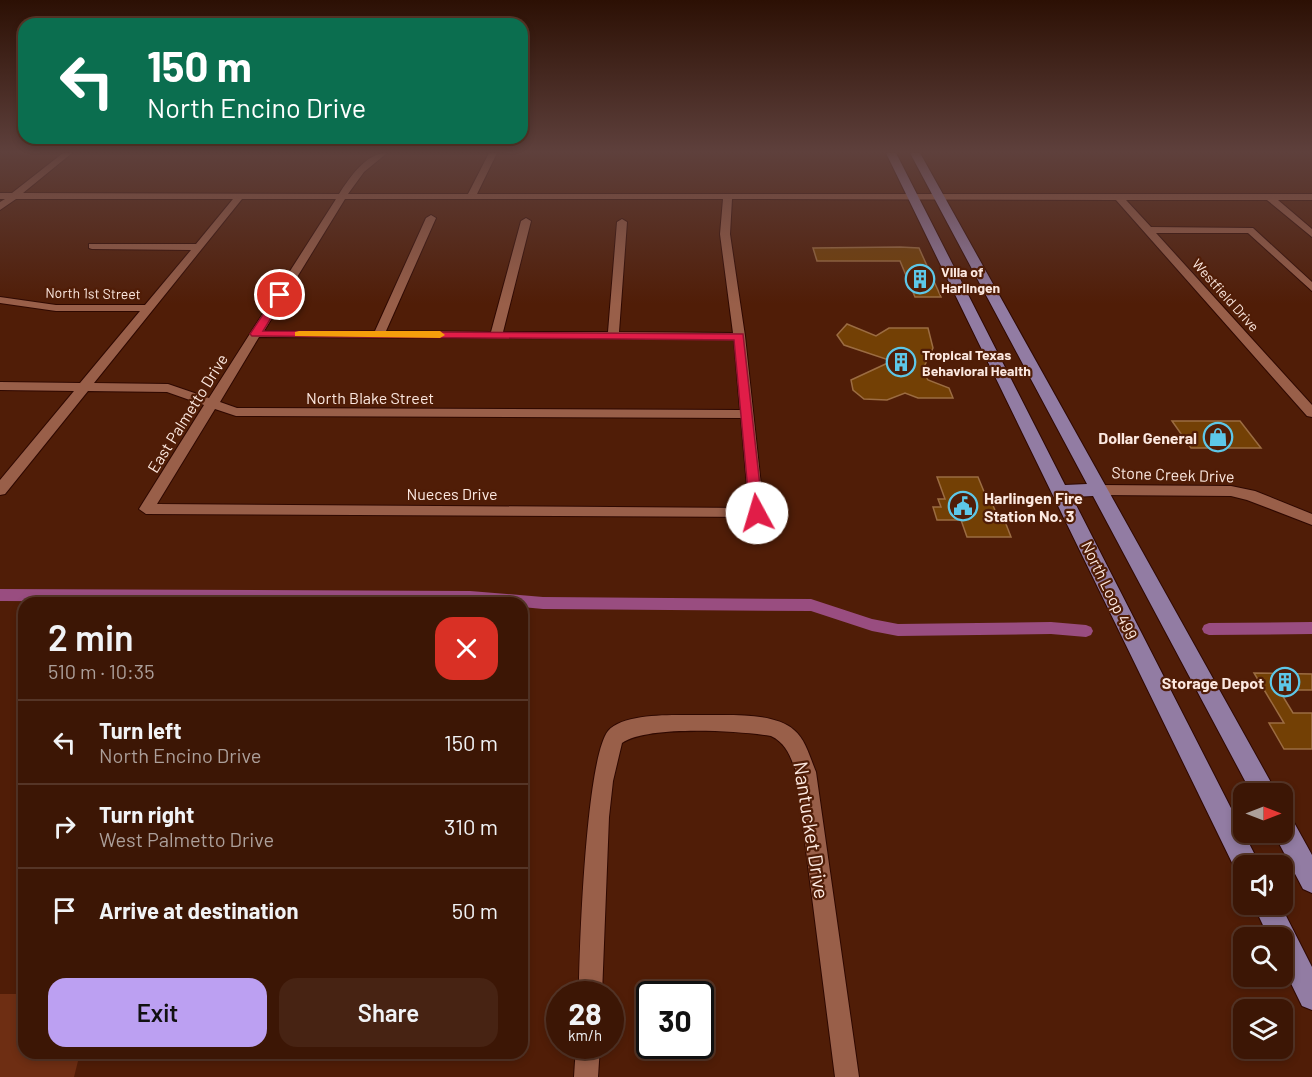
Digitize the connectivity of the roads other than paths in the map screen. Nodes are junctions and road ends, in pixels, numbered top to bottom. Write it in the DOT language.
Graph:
graph roads {
  1 [pos="234,203"];
  2 [pos="338,203"];
  3 [pos="727,203"];
  4 [pos="917,203"];
  5 [pos="929,203"];
  6 [pos="943,203"];
  7 [pos="1125,203"];
  8 [pos="1276,203"];
  9 [pos="431,218"];
  10 [pos="526,221"];
  11 [pos="622,222"];
  12 [pos="1149,230"];
  13 [pos="1312,234"];
  14 [pos="92,246"];
  15 [pos="200,247"];
  16 [pos="985,280"];
  17 [pos="1312,288"];
  18 [pos="0,300"];
  19 [pos="150,308"];
  20 [pos="256,334"];
  21 [pos="379,334"];
  22 [pos="496,335"];
  23 [pos="613,335"];
  24 [pos="739,336"];
  25 [pos="0,386"];
  26 [pos="85,386"];
  27 [pos="211,404"];
  28 [pos="1312,413"];
  29 [pos="746,414"];
  30 [pos="0,490"];
  31 [pos="1060,490"];
  32 [pos="1100,490"];
  33 [pos="146,509"];
  34 [pos="1312,520"];
  35 [pos="1259,783"];
  36 [pos="1292,843"];
  37 [pos="1242,855"];
  38 [pos="1312,880"];
  39 [pos="1272,915"];
  40 [pos="591,981"];
  41 [pos="1312,996"];
  42 [pos="587,1059"];
  43 [pos="586,1077"];
  44 [pos="847,1077"];
  1 -- 15 [label="street"];
  2 -- 20 [label="street, East Palmetto Drive"];
  3 -- 24 [label="street"];
  4 -- 31 [label="main road, North Loop 499"];
  5 -- 16 [label="main road"];
  6 -- 16 [label="main road"];
  7 -- 12 [label="street, Westfield Drive"];
  8 -- 13 [label="street"];
  9 -- 21 [label="street"];
  10 -- 22 [label="street"];
  11 -- 23 [label="street"];
  12 -- 17 [label="street"];
  12 -- 28 [label="street, Westfield Drive"];
  14 -- 15 [label="street"];
  15 -- 19 [label="street"];
  16 -- 32 [label="main road"];
  18 -- 19 [label="street, North 1st Street"];
  19 -- 26 [label="street"];
  20 -- 21 [label="street"];
  20 -- 27 [label="street, East Palmetto Drive"];
  21 -- 22 [label="street"];
  22 -- 23 [label="street"];
  23 -- 24 [label="street"];
  24 -- 29 [label="street"];
  25 -- 26 [label="street, North Blake Street"];
  26 -- 27 [label="street, North Blake Street"];
  26 -- 30 [label="street"];
  27 -- 29 [label="street, North Blake Street"];
  27 -- 33 [label="street, East Palmetto Drive"];
  29 -- 33 [label="street, Nueces Drive"];
  31 -- 32 [label="main road"];
  31 -- 37 [label="main road, North Loop 499"];
  32 -- 34 [label="street, Stone Creek Drive"];
  32 -- 35 [label="main road"];
  36 -- 38 [label="main road"];
  39 -- 41 [label="main road"];
  40 -- 44 [label="street, Nantucket Drive"];
  42 -- 43 [label="street"];
}
